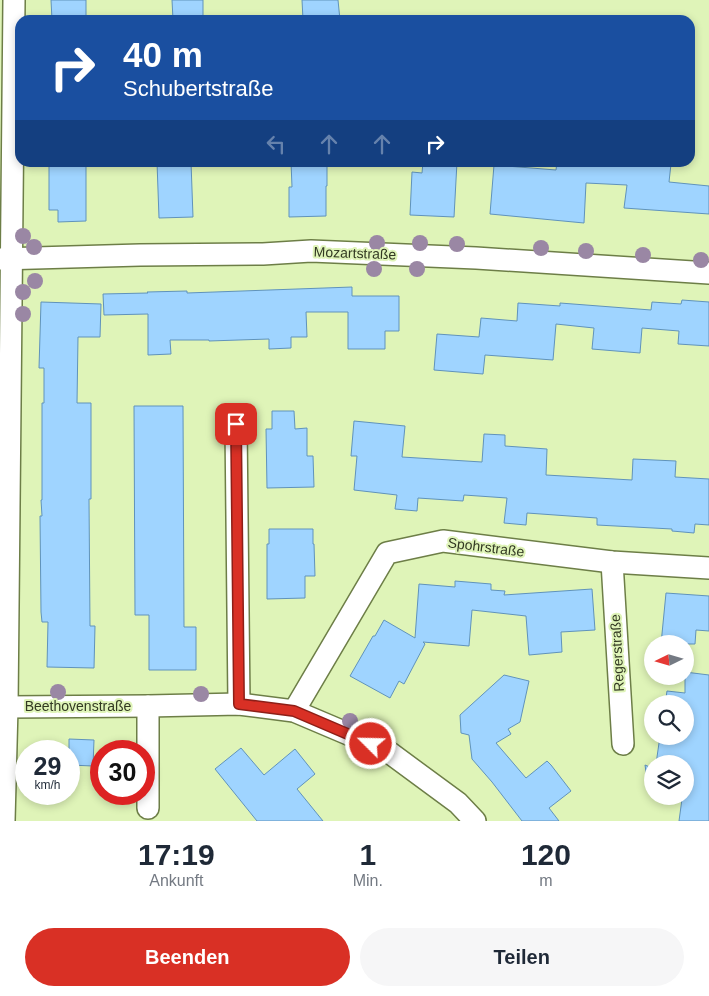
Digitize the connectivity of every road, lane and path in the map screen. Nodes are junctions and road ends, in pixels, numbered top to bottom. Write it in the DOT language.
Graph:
graph roads {
  1 [pos="14,0"];
  2 [pos="6,259"];
  3 [pos="709,273"];
  4 [pos="236,424"];
  5 [pos="612,562"];
  6 [pos="709,568"];
  7 [pos="239,704"];
  8 [pos="148,706"];
  9 [pos="7,707"];
  10 [pos="294,711"];
  11 [pos="623,744"];
  12 [pos="148,808"];
  13 [pos="4,821"];
  14 [pos="475,821"];
  1 -- 2 [label="street"];
  2 -- 3 [label="street, Mozartstraße"];
  2 -- 9 [label="street"];
  4 -- 7 [label="street"];
  5 -- 6 [label="street, Spohrstraße"];
  5 -- 10 [label="street, Spohrstraße"];
  5 -- 11 [label="street, Regerstraße"];
  7 -- 8 [label="street, Beethovenstraße"];
  7 -- 10 [label="street, Beethovenstraße"];
  8 -- 9 [label="street, Beethovenstraße"];
  8 -- 12 [label="street, Beethovenstraße"];
  9 -- 13 [label="street"];
  10 -- 14 [label="street, Beethovenstraße"];
}
